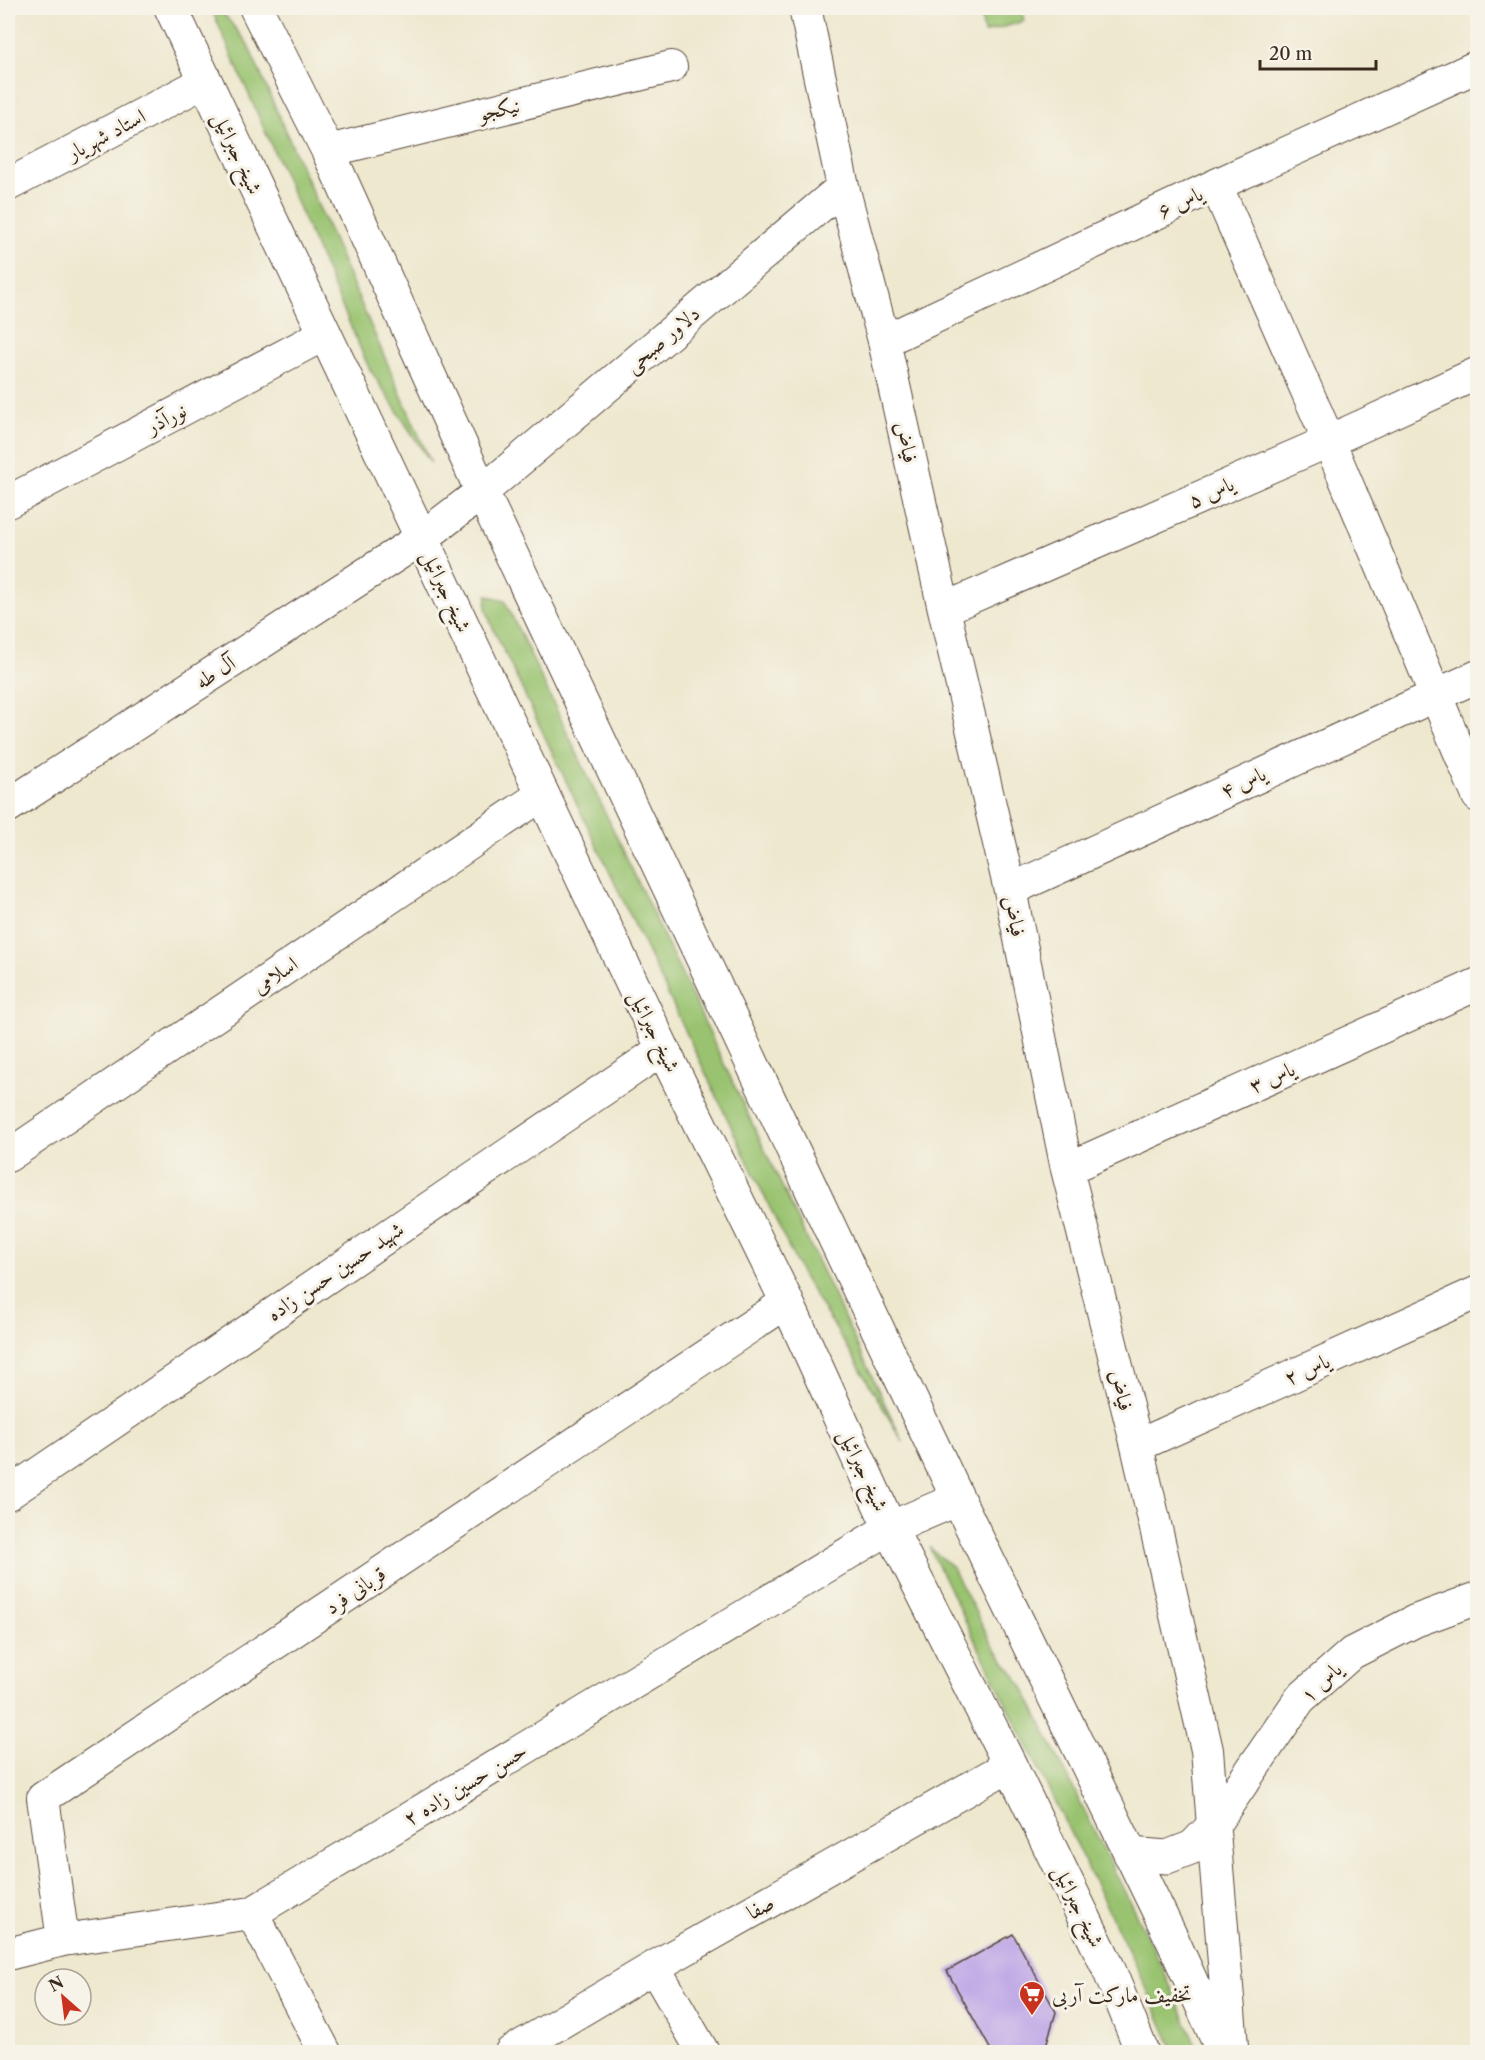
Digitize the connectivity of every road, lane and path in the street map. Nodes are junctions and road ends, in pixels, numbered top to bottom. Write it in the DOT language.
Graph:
graph roads {
  1 [pos="171,8"];
  2 [pos="256,8"];
  3 [pos="805,8"];
  4 [pos="1478,66"];
  5 [pos="671,67"];
  6 [pos="204,82"];
  7 [pos="327,152"];
  8 [pos="8,185"];
  9 [pos="1216,185"];
  10 [pos="843,187"];
  11 [pos="324,334"];
  12 [pos="884,340"];
  13 [pos="1478,374"];
  14 [pos="1329,441"];
  15 [pos="482,492"];
  16 [pos="8,502"];
  17 [pos="422,538"];
  18 [pos="944,609"];
  19 [pos="1478,676"];
  20 [pos="1435,694"];
  21 [pos="543,794"];
  22 [pos="1478,796"];
  23 [pos="8,807"];
  24 [pos="1010,890"];
  25 [pos="1478,984"];
  26 [pos="663,1049"];
  27 [pos="8,1156"];
  28 [pos="1066,1169"];
  29 [pos="1478,1292"];
  30 [pos="787,1302"];
  31 [pos="1137,1446"];
  32 [pos="8,1494"];
  33 [pos="958,1499"];
  34 [pos="890,1528"];
  35 [pos="1478,1598"];
  36 [pos="1010,1765"];
  37 [pos="1213,1826"];
  38 [pos="1130,1854"];
  39 [pos="252,1913"];
  40 [pos="63,1940"];
  41 [pos="8,1954"];
  42 [pos="654,1967"];
  43 [pos="325,2052"];
  44 [pos="511,2052"];
  45 [pos="704,2052"];
  46 [pos="1142,2052"];
  47 [pos="1223,2052"];
  48 [pos="1232,2052"];
  1 -- 6 [label="street, شیخ جبرائیل"];
  2 -- 7 [label="street"];
  3 -- 10 [label="street, فیاض"];
  4 -- 9 [label="street, یاس ۶"];
  5 -- 7 [label="street, نیکجو"];
  6 -- 8 [label="street, استاد شهریار"];
  6 -- 11 [label="street, شیخ جبرائیل"];
  7 -- 15 [label="street"];
  9 -- 12 [label="street, یاس ۶"];
  9 -- 14 [label="street"];
  10 -- 12 [label="street, فیاض"];
  10 -- 15 [label="street, دلاور صبحی"];
  11 -- 16 [label="street, نورآذر"];
  11 -- 17 [label="street, شیخ جبرائیل"];
  12 -- 18 [label="street, فیاض"];
  13 -- 14 [label="street, یاس ۵"];
  14 -- 18 [label="street, یاس ۵"];
  14 -- 20 [label="street"];
  15 -- 17 [label="street, آل طه"];
  15 -- 33 [label="street"];
  17 -- 21 [label="street, شیخ جبرائیل"];
  17 -- 23 [label="street, آل طه"];
  18 -- 24 [label="street, فیاض"];
  19 -- 20 [label="street, یاس ۴"];
  20 -- 22 [label="street"];
  20 -- 24 [label="street, یاس ۴"];
  21 -- 26 [label="street, شیخ جبرائیل"];
  21 -- 27 [label="street, اسلامی"];
  24 -- 28 [label="street, فیاض"];
  25 -- 28 [label="street, یاس ۳"];
  26 -- 30 [label="street, شیخ جبرائیل"];
  26 -- 32 [label="street, شهید حسین حسن زاده"];
  28 -- 31 [label="street, فیاض"];
  29 -- 31 [label="street, یاس ۲"];
  30 -- 34 [label="street, شیخ جبرائیل"];
  30 -- 40 [label="street, قربانی فرد"];
  31 -- 37 [label="street, فیاض"];
  33 -- 34 [label="street"];
  33 -- 38 [label="street"];
  34 -- 36 [label="street, شیخ جبرائیل"];
  34 -- 39 [label="street, حسن حسین زاده ۲"];
  35 -- 37 [label="street, یاس ۱"];
  36 -- 42 [label="street, صفا"];
  36 -- 46 [label="street, شیخ جبرائیل"];
  37 -- 38 [label="street"];
  37 -- 48 [label="street"];
  38 -- 47 [label="street"];
  39 -- 40 [label="street, حسن حسین زاده ۲"];
  39 -- 43 [label="street"];
  40 -- 41 [label="street, حسن حسین زاده ۲"];
  42 -- 44 [label="street, صفا"];
  42 -- 45 [label="street"];
}
